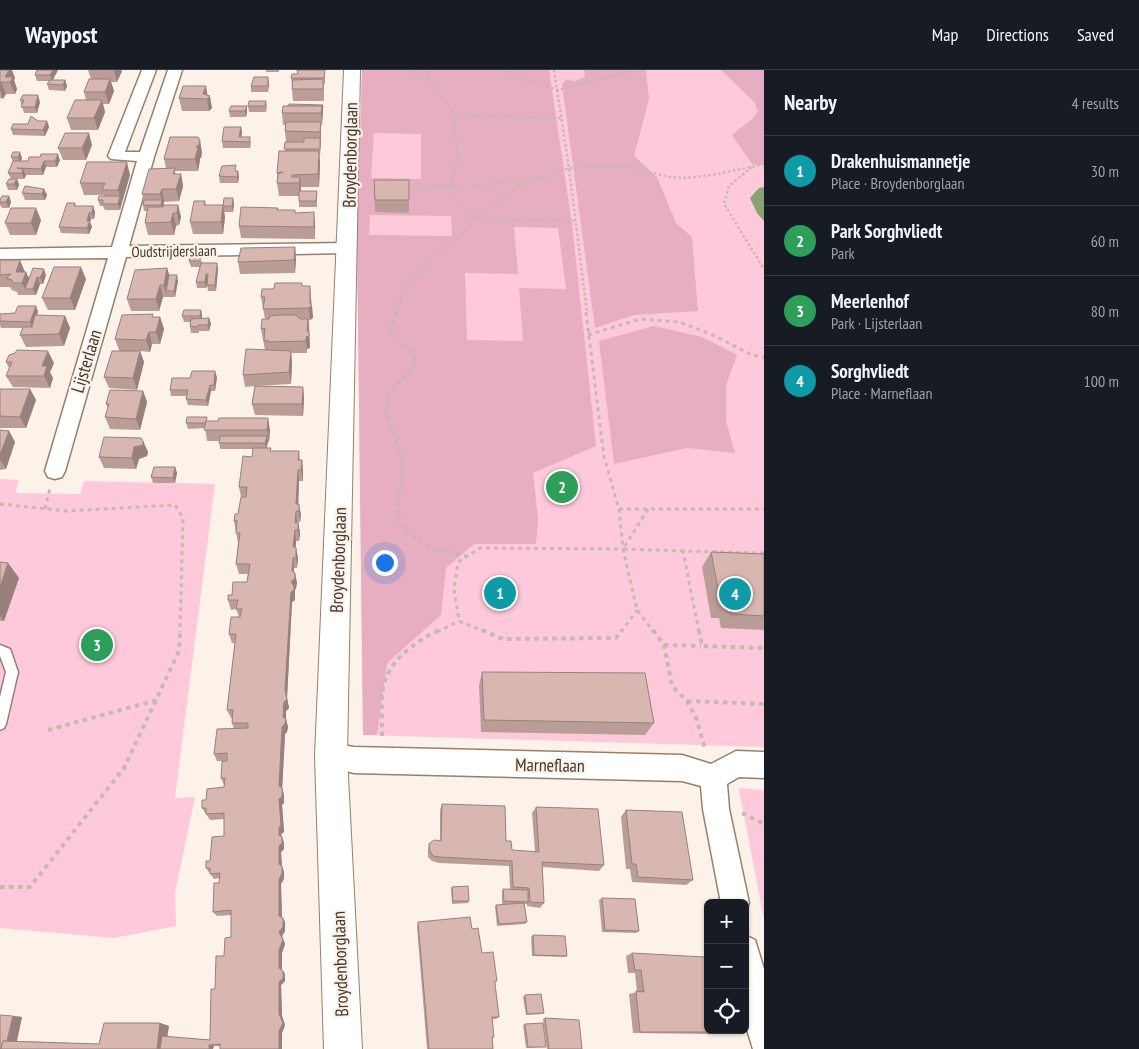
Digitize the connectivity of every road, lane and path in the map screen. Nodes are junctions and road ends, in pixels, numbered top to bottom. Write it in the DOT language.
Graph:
graph roads {
  1 [pos="149,70"];
  2 [pos="175,70"];
  3 [pos="352,70"];
  4 [pos="408,70"];
  5 [pos="426,70"];
  6 [pos="505,70"];
  7 [pos="554,70"];
  8 [pos="635,70"];
  9 [pos="427,78"];
  10 [pos="558,90"];
  11 [pos="166,98"];
  12 [pos="138,99"];
  13 [pos="453,115"];
  14 [pos="562,118"];
  15 [pos="146,157"];
  16 [pos="764,164"];
  17 [pos="754,165"];
  18 [pos="569,168"];
  19 [pos="528,179"];
  20 [pos="451,187"];
  21 [pos="400,188"];
  22 [pos="474,218"];
  23 [pos="574,221"];
  24 [pos="348,248"];
  25 [pos="119,252"];
  26 [pos="0,254"];
  27 [pos="764,269"];
  28 [pos="588,335"];
  29 [pos="764,357"];
  30 [pos="54,471"];
  31 [pos="0,504"];
  32 [pos="763,508"];
  33 [pos="619,509"];
  34 [pos="649,509"];
  35 [pos="623,550"];
  36 [pos="683,551"];
  37 [pos="764,553"];
  38 [pos="466,556"];
  39 [pos="637,610"];
  40 [pos="459,620"];
  41 [pos="664,645"];
  42 [pos="702,646"];
  43 [pos="764,648"];
  44 [pos="0,650"];
  45 [pos="156,700"];
  46 [pos="687,701"];
  47 [pos="764,704"];
  48 [pos="0,724"];
  49 [pos="48,730"];
  50 [pos="331,756"];
  51 [pos="381,761"];
  52 [pos="764,765"];
  53 [pos="713,777"];
  54 [pos="0,887"];
  55 [pos="735,899"];
  56 [pos="749,969"];
  57 [pos="764,1039"];
  58 [pos="344,1049"];
  1 -- 12 [label="street"];
  2 -- 11 [label="street, Lijsterlaan"];
  3 -- 24 [label="street, Broydenborglaan"];
  4 -- 9 [label="path"];
  5 -- 9 [label="path"];
  6 -- 10 [label="path"];
  7 -- 10 [label="path"];
  8 -- 10 [label="path"];
  9 -- 13 [label="path"];
  10 -- 14 [label="path"];
  11 -- 12 [label="street"];
  11 -- 15 [label="street, Lijsterlaan"];
  12 -- 15 [label="street"];
  13 -- 14 [label="path"];
  13 -- 20 [label="path"];
  14 -- 18 [label="path"];
  15 -- 25 [label="street, Lijsterlaan"];
  16 -- 17 [label="path"];
  17 -- 18 [label="path"];
  17 -- 27 [label="path"];
  18 -- 19 [label="path"];
  18 -- 23 [label="path"];
  19 -- 20 [label="path"];
  19 -- 22 [label="path"];
  20 -- 21 [label="path"];
  20 -- 22 [label="path"];
  22 -- 23 [label="path"];
  22 -- 38 [label="path"];
  23 -- 28 [label="path"];
  24 -- 25 [label="street, Oudstrijderslaan"];
  24 -- 50 [label="street, Broydenborglaan"];
  25 -- 26 [label="street, Oudstrijderslaan"];
  25 -- 30 [label="street, Lijsterlaan"];
  28 -- 29 [label="path"];
  28 -- 33 [label="path"];
  31 -- 45 [label="path"];
  32 -- 34 [label="path"];
  33 -- 34 [label="path"];
  33 -- 35 [label="path"];
  34 -- 35 [label="path"];
  35 -- 36 [label="path"];
  35 -- 38 [label="path"];
  35 -- 39 [label="path"];
  36 -- 37 [label="path"];
  36 -- 42 [label="path"];
  38 -- 40 [label="path"];
  39 -- 40 [label="path"];
  39 -- 41 [label="path"];
  40 -- 51 [label="path"];
  41 -- 42 [label="path"];
  41 -- 46 [label="path"];
  42 -- 43 [label="path"];
  44 -- 48 [label="lane"];
  45 -- 49 [label="path"];
  45 -- 54 [label="path"];
  46 -- 47 [label="path"];
  46 -- 53 [label="path"];
  50 -- 51 [label="street, Marneflaan"];
  50 -- 58 [label="street, Broydenborglaan"];
  51 -- 53 [label="street, Marneflaan"];
  52 -- 53 [label="street"];
  53 -- 55 [label="street"];
  56 -- 57 [label="street"];
}
